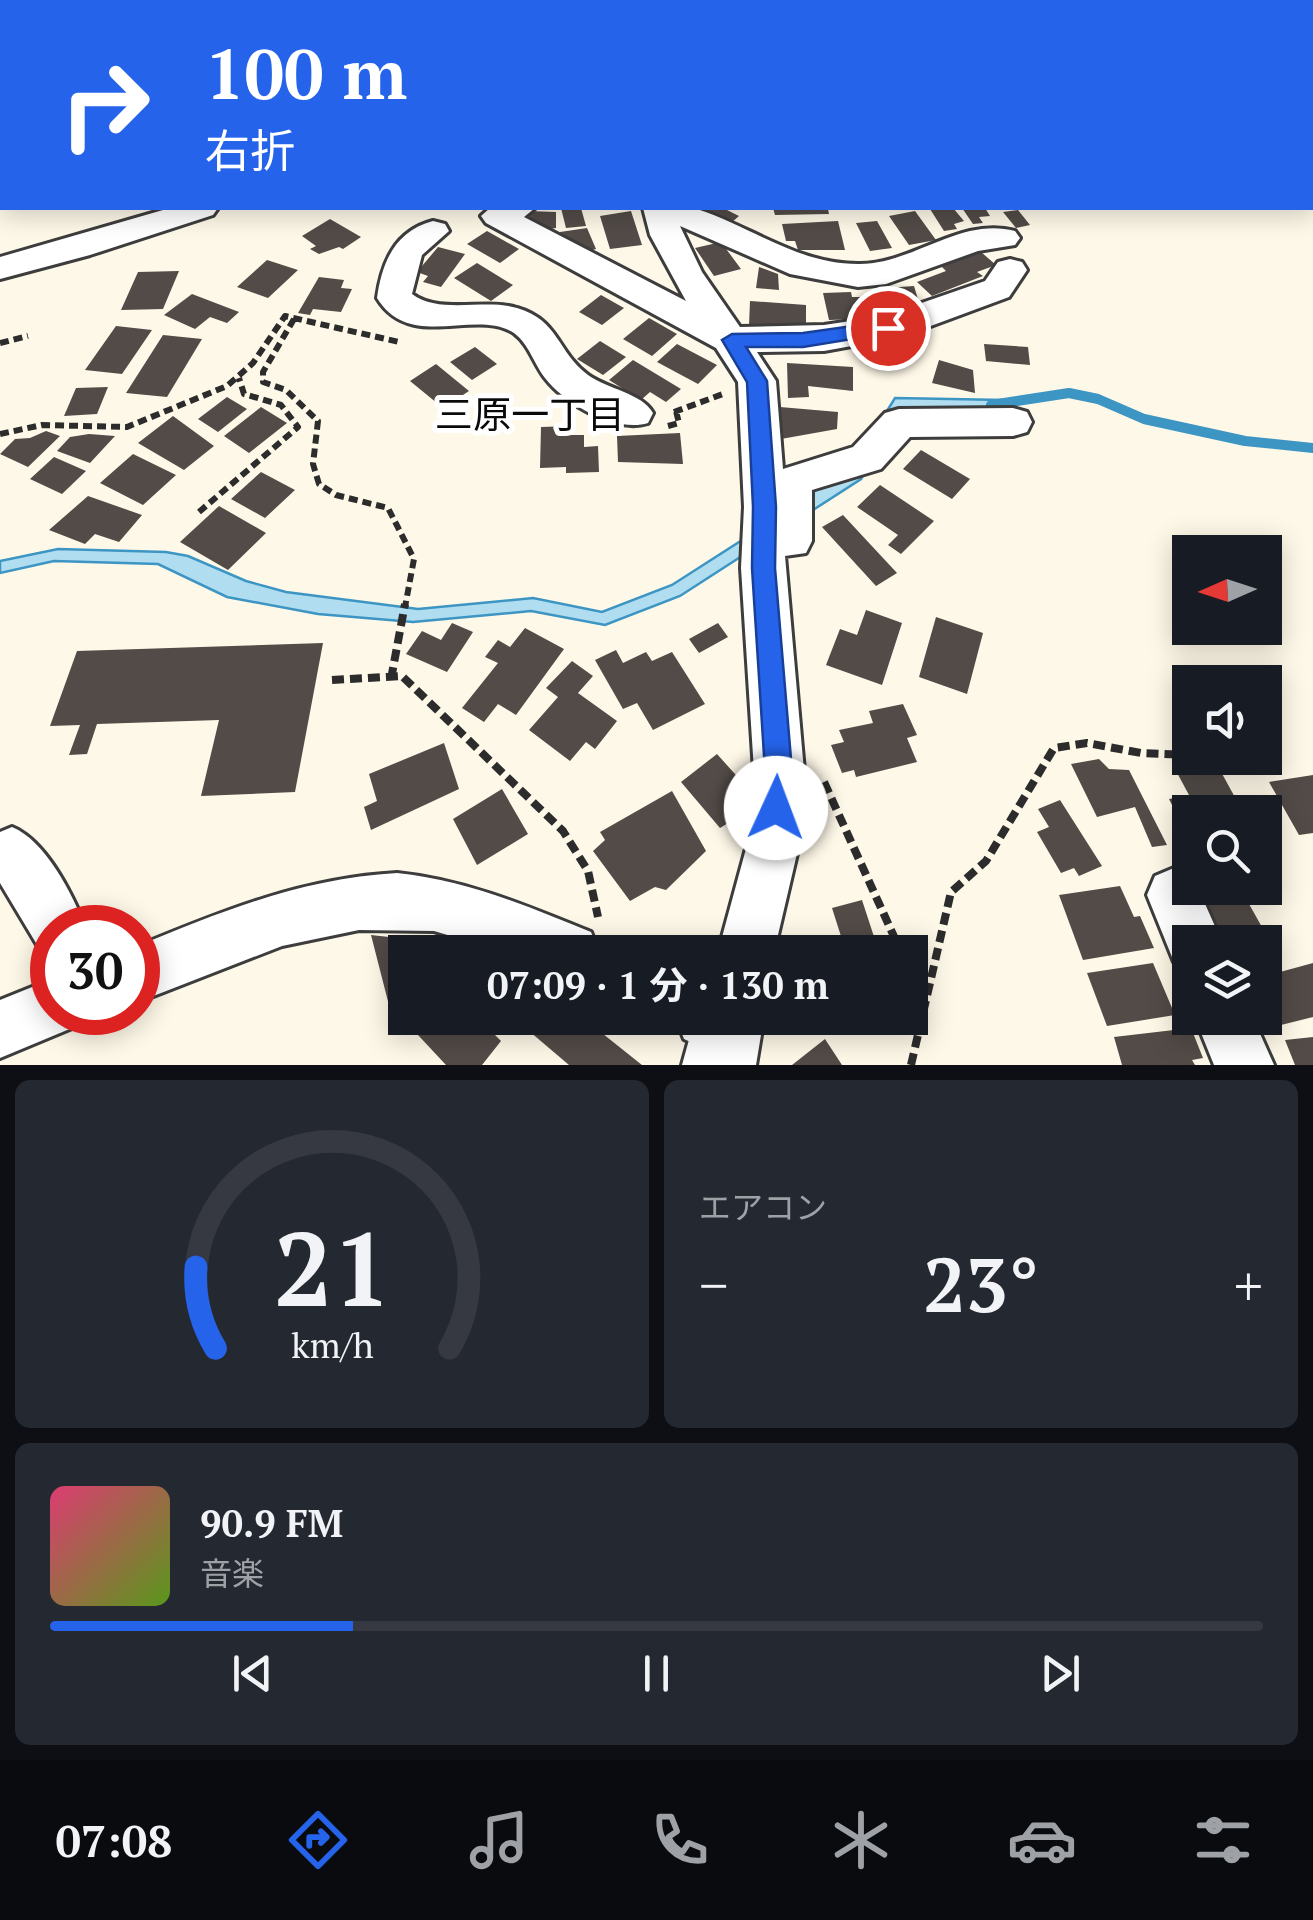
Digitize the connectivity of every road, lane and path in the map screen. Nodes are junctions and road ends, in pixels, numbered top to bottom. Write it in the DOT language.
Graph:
graph roads {
  1 [pos="196,210"];
  2 [pos="512,210"];
  3 [pos="660,210"];
  4 [pos="675,210"];
  5 [pos="434,232"];
  6 [pos="0,268"];
  7 [pos="294,319"];
  8 [pos="28,336"];
  9 [pos="418,342"];
  10 [pos="0,343"];
  11 [pos="742,358"];
  12 [pos="871,358"];
  13 [pos="239,378"];
  14 [pos="676,411"];
  15 [pos="643,421"];
  16 [pos="1014,422"];
  17 [pos="0,434"];
  18 [pos="198,512"];
  19 [pos="763,568"];
  20 [pos="391,679"];
  21 [pos="332,680"];
  22 [pos="1172,754"];
  23 [pos="820,772"];
  24 [pos="12,853"];
  25 [pos="45,905"];
  26 [pos="553,935"];
  27 [pos="587,935"];
  28 [pos="750,935"];
  29 [pos="893,935"];
  30 [pos="160,965"];
  31 [pos="928,992"];
  32 [pos="30,1017"];
  33 [pos="0,1029"];
  34 [pos="918,1035"];
  35 [pos="1231,1035"];
  36 [pos="911,1065"];
  37 [pos="1244,1065"];
  1 -- 6 [label="street"];
  2 -- 11 [label="street"];
  3 -- 11 [label="street"];
  4 -- 11 [label="street"];
  5 -- 15 [label="street"];
  7 -- 9 [label="path"];
  7 -- 13 [label="path"];
  7 -- 20 [label="path"];
  8 -- 10 [label="path"];
  11 -- 12 [label="street"];
  11 -- 14 [label="path"];
  11 -- 19 [label="street"];
  13 -- 17 [label="path"];
  13 -- 18 [label="path"];
  14 -- 15 [label="path"];
  14 -- 15 [label="path"];
  16 -- 19 [label="street"];
  19 -- 28 [label="street"];
  20 -- 21 [label="path"];
  20 -- 27 [label="path"];
  22 -- 31 [label="path"];
  23 -- 29 [label="path"];
  24 -- 25 [label="street"];
  26 -- 30 [label="street"];
  32 -- 33 [label="street"];
  34 -- 36 [label="path"];
  35 -- 37 [label="street"];
}
